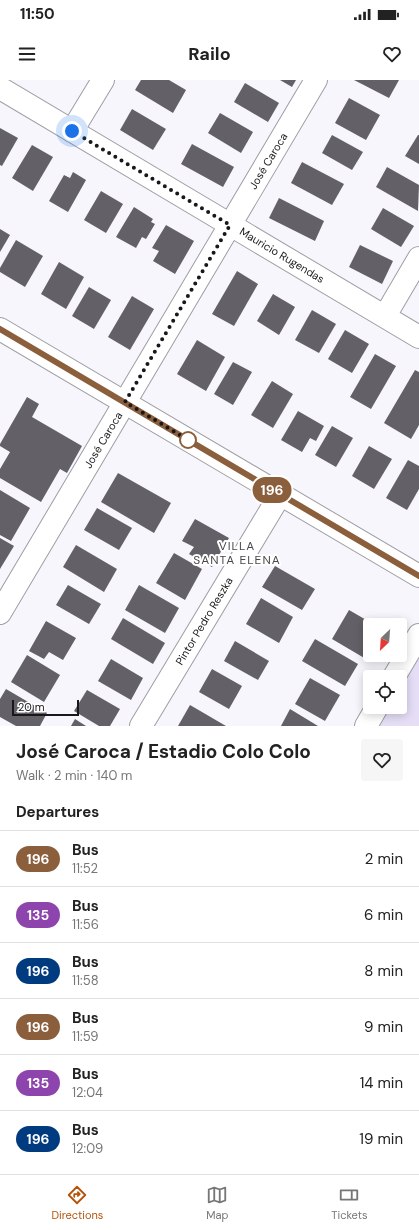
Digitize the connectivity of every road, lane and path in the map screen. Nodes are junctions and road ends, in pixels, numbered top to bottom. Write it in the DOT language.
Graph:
graph roads {
  1 [pos="102,80"];
  2 [pos="316,80"];
  3 [pos="0,88"];
  4 [pos="72,131"];
  5 [pos="230,225"];
  6 [pos="419,258"];
  7 [pos="385,316"];
  8 [pos="0,329"];
  9 [pos="419,337"];
  10 [pos="125,402"];
  11 [pos="280,495"];
  12 [pos="419,576"];
  13 [pos="0,614"];
  14 [pos="419,635"];
  15 [pos="398,670"];
  16 [pos="373,714"];
  17 [pos="141,726"];
  18 [pos="366,726"];
  1 -- 4 [label="street"];
  2 -- 5 [label="street, José Caroca"];
  3 -- 4 [label="street, Mauricio Rugendas"];
  4 -- 5 [label="street, Mauricio Rugendas"];
  5 -- 7 [label="street, Mauricio Rugendas"];
  5 -- 10 [label="street, José Caroca"];
  6 -- 7 [label="street"];
  7 -- 9 [label="street, Mauricio Rugendas"];
  8 -- 10 [label="street"];
  10 -- 11 [label="street"];
  10 -- 13 [label="street, José Caroca"];
  11 -- 12 [label="street"];
  11 -- 17 [label="street, Pintor Pedro Reszka"];
  14 -- 15 [label="street"];
  16 -- 18 [label="street"];
}
